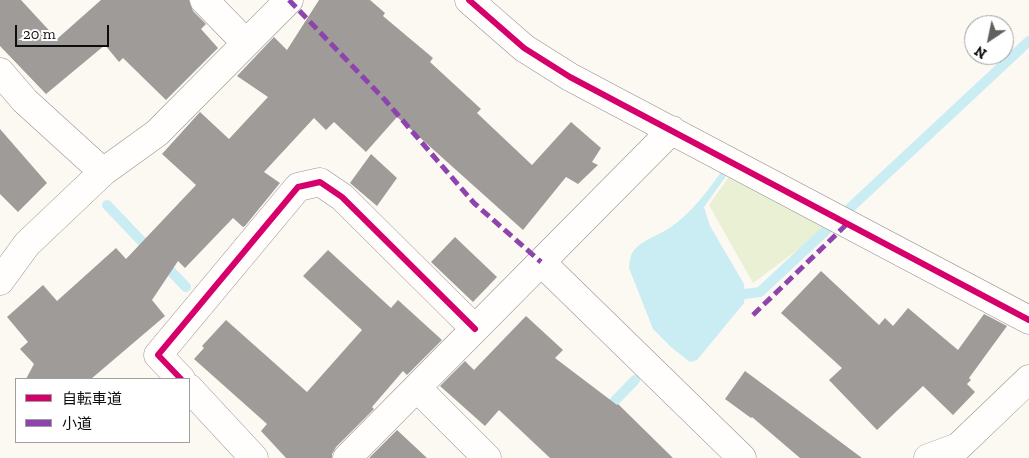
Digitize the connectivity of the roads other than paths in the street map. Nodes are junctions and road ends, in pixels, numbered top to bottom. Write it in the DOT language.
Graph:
graph roads {
  1 [pos="204,0"];
  2 [pos="289,0"];
  3 [pos="469,0"];
  4 [pos="246,43"];
  5 [pos="0,72"];
  6 [pos="672,130"];
  7 [pos="103,172"];
  8 [pos="540,262"];
  9 [pos="0,282"];
  10 [pos="1029,320"];
  11 [pos="475,329"];
  12 [pos="180,378"];
  13 [pos="1029,379"];
  14 [pos="417,388"];
  15 [pos="190,389"];
  16 [pos="254,458"];
  17 [pos="347,458"];
  18 [pos="487,458"];
  19 [pos="742,458"];
  20 [pos="928,458"];
  1 -- 4 [label="street"];
  2 -- 4 [label="street"];
  3 -- 6 [label="street"];
  4 -- 7 [label="street"];
  5 -- 7 [label="street"];
  6 -- 8 [label="street"];
  6 -- 10 [label="street"];
  7 -- 9 [label="street"];
  8 -- 11 [label="street"];
  8 -- 19 [label="street"];
  11 -- 12 [label="street"];
  11 -- 14 [label="street"];
  13 -- 20 [label="street"];
  14 -- 17 [label="street"];
  14 -- 18 [label="street"];
  15 -- 16 [label="street"];
}
